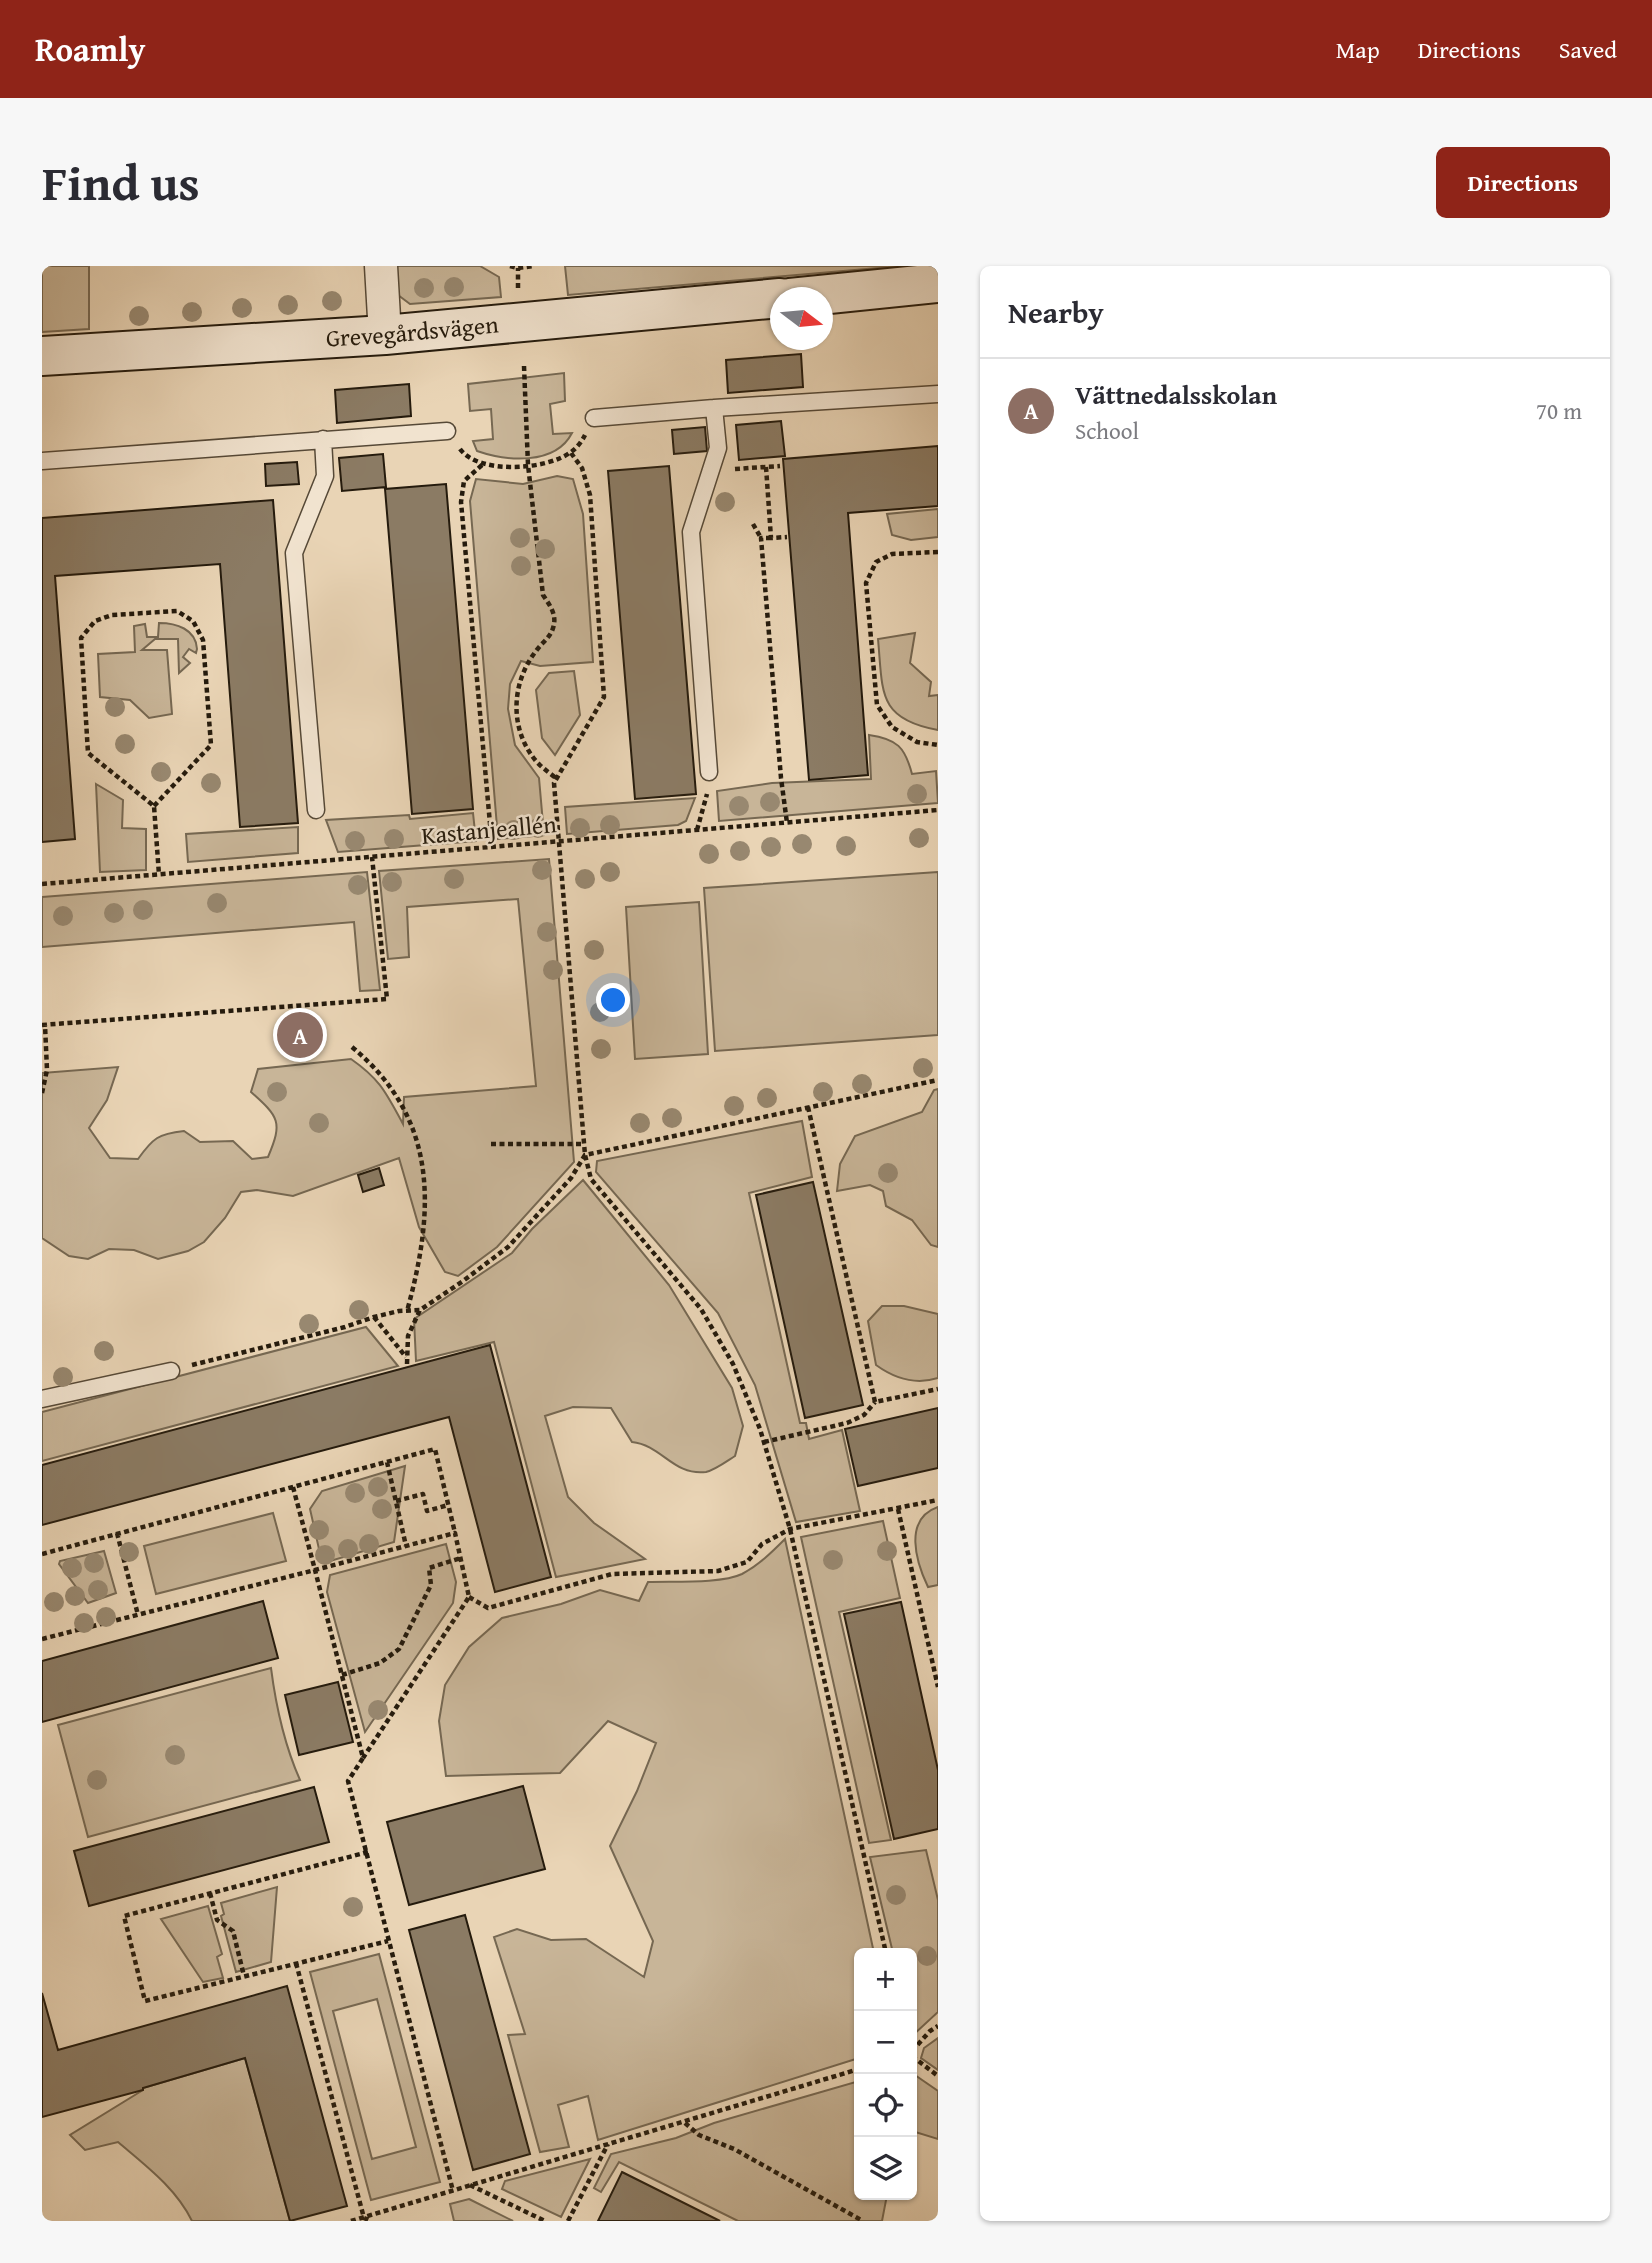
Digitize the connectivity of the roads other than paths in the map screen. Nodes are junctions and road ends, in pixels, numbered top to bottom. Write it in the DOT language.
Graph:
graph roads {
  1 [pos="381,266"];
  2 [pos="938,283"];
  3 [pos="833,294"];
  4 [pos="770,299"];
  5 [pos="385,335"];
  6 [pos="42,356"];
  7 [pos="938,394"];
  8 [pos="714,408"];
  9 [pos="594,418"];
  10 [pos="447,431"];
  11 [pos="323,439"];
  12 [pos="42,461"];
  13 [pos="709,772"];
  14 [pos="316,810"];
  15 [pos="171,1371"];
  16 [pos="42,1399"];
  1 -- 5 [label="street"];
  2 -- 3 [label="street"];
  4 -- 5 [label="street, Grevegårdsvägen"];
  5 -- 6 [label="street, Grevegårdsvägen"];
  7 -- 8 [label="lane"];
  8 -- 9 [label="lane"];
  8 -- 13 [label="lane"];
  10 -- 11 [label="lane"];
  11 -- 12 [label="lane"];
  11 -- 14 [label="lane"];
  15 -- 16 [label="lane"];
}
